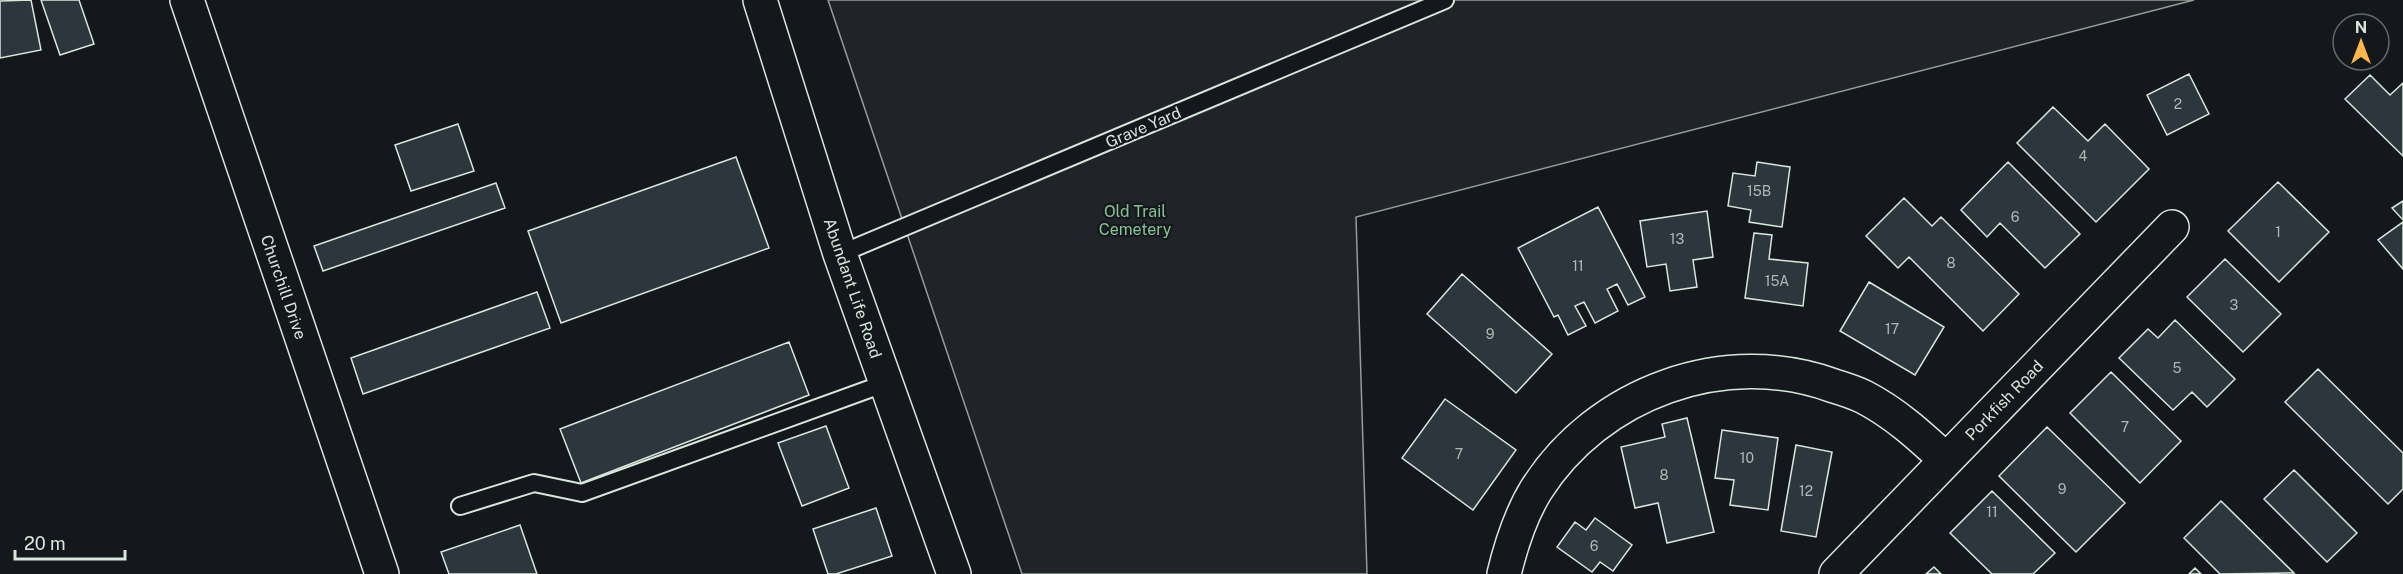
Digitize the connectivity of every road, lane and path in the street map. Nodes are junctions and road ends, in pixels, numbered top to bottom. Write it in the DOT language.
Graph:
graph roads {
  1 [pos="187,0"];
  2 [pos="760,0"];
  3 [pos="1445,0"];
  4 [pos="2172,227"];
  5 [pos="840,254"];
  6 [pos="886,383"];
  7 [pos="1946,460"];
  8 [pos="460,506"];
  9 [pos="382,574"];
  10 [pos="954,574"];
  11 [pos="1504,574"];
  12 [pos="1836,574"];
  1 -- 9 [label="street, Churchill Drive"];
  2 -- 5 [label="street, Abundant Life Road"];
  3 -- 5 [label="lane, Grave Yard"];
  4 -- 7 [label="street, Porkfish Road"];
  5 -- 6 [label="street, Abundant Life Road"];
  6 -- 8 [label="lane"];
  6 -- 10 [label="street, Abundant Life Road"];
  7 -- 11 [label="street"];
  7 -- 12 [label="street, Porkfish Road"];
}
